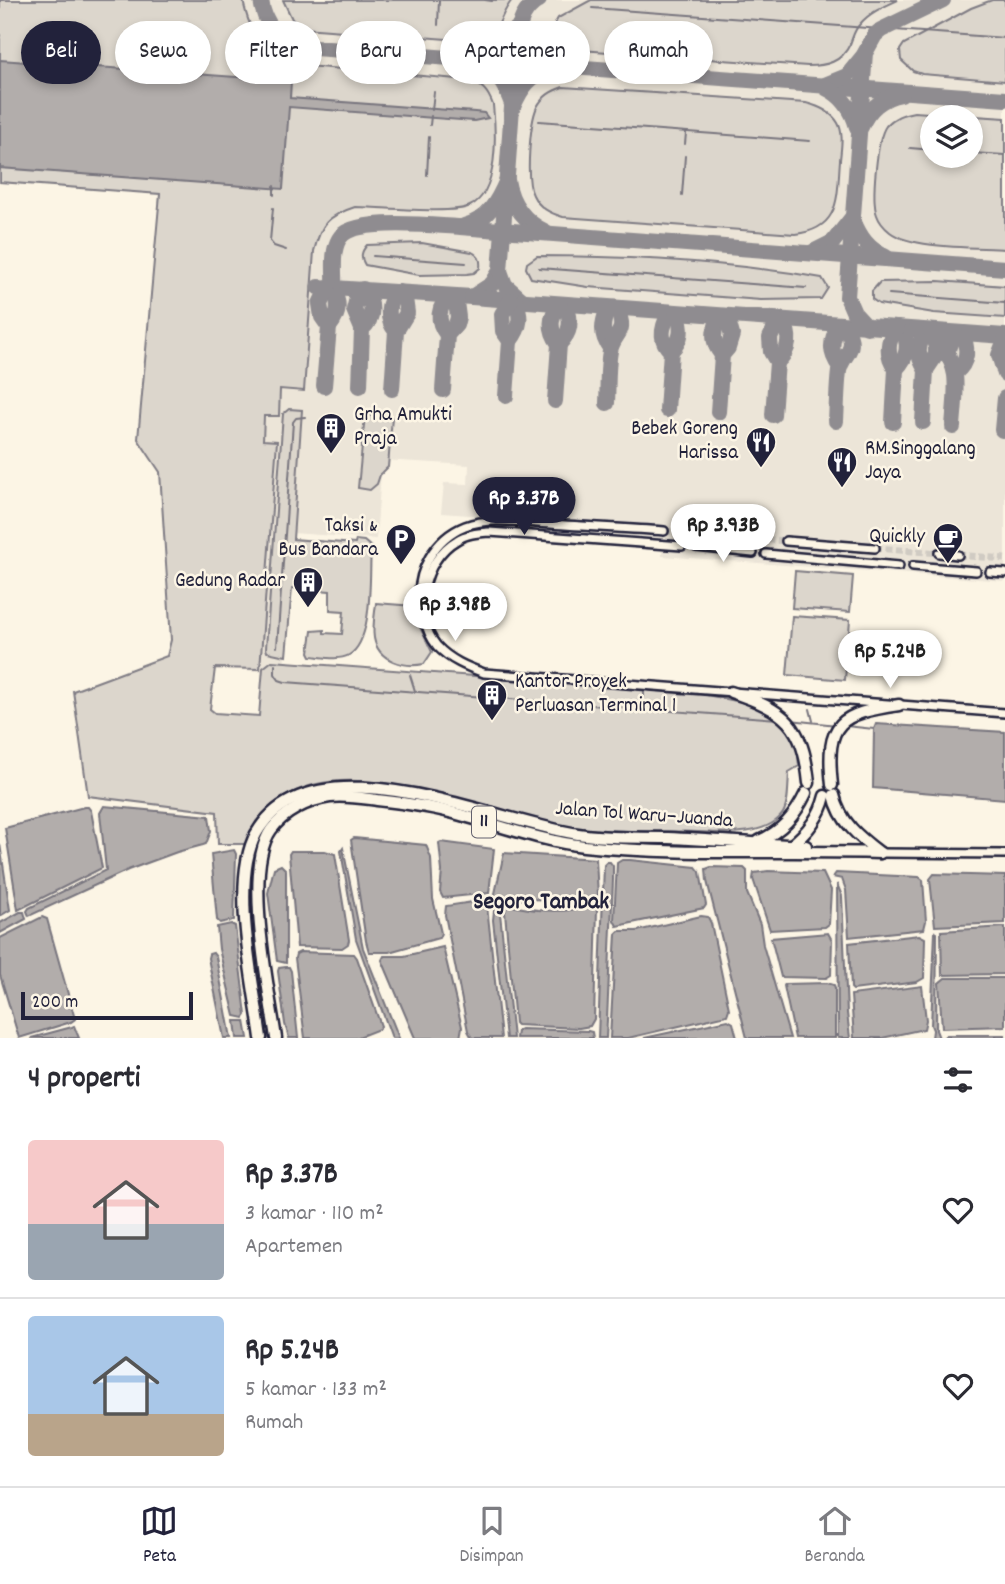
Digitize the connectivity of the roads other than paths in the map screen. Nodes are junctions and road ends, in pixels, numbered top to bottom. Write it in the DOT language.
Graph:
graph roads {
  1 [pos="508,522"];
  2 [pos="664,531"];
  3 [pos="529,535"];
  4 [pos="716,535"];
  5 [pos="735,537"];
  6 [pos="786,541"];
  7 [pos="682,546"];
  8 [pos="696,547"];
  9 [pos="875,548"];
  10 [pos="753,553"];
  11 [pos="939,553"];
  12 [pos="766,554"];
  13 [pos="958,555"];
  14 [pos="899,566"];
  15 [pos="913,566"];
  16 [pos="976,571"];
  17 [pos="990,572"];
  18 [pos="1005,573"];
  19 [pos="422,611"];
  20 [pos="731,692"];
  21 [pos="899,705"];
  22 [pos="1005,713"];
  23 [pos="829,790"];
  24 [pos="755,842"];
  25 [pos="792,846"];
  26 [pos="780,852"];
  27 [pos="837,852"];
  28 [pos="880,853"];
  29 [pos="1005,854"];
  30 [pos="261,1038"];
  31 [pos="276,1038"];
  1 -- 2 [label="street"];
  1 -- 3 [label="street"];
  1 -- 19 [label="street"];
  3 -- 7 [label="street"];
  3 -- 19 [label="street"];
  4 -- 5 [label="street"];
  6 -- 9 [label="street"];
  8 -- 10 [label="street"];
  11 -- 13 [label="street"];
  12 -- 14 [label="street"];
  15 -- 16 [label="street"];
  17 -- 18 [label="street"];
  19 -- 20 [label="street"];
  20 -- 21 [label="street"];
  20 -- 24 [label="highway"];
  21 -- 22 [label="street"];
  21 -- 23 [label="highway"];
  23 -- 25 [label="highway"];
  23 -- 28 [label="highway"];
  24 -- 25 [label="highway, Jalan Tol Waru–Juanda / 11"];
  24 -- 30 [label="highway, Jalan Tol Waru–Juanda / 11"];
  25 -- 26 [label="highway"];
  25 -- 27 [label="highway, Jalan Tol Waru–Juanda / 11"];
  26 -- 27 [label="highway, Jalan Tol Waru–Juanda / 11"];
  26 -- 31 [label="highway, Jalan Tol Waru–Juanda / 11"];
  27 -- 28 [label="highway, Jalan Tol Waru–Juanda / 11"];
  28 -- 29 [label="street"];
}
